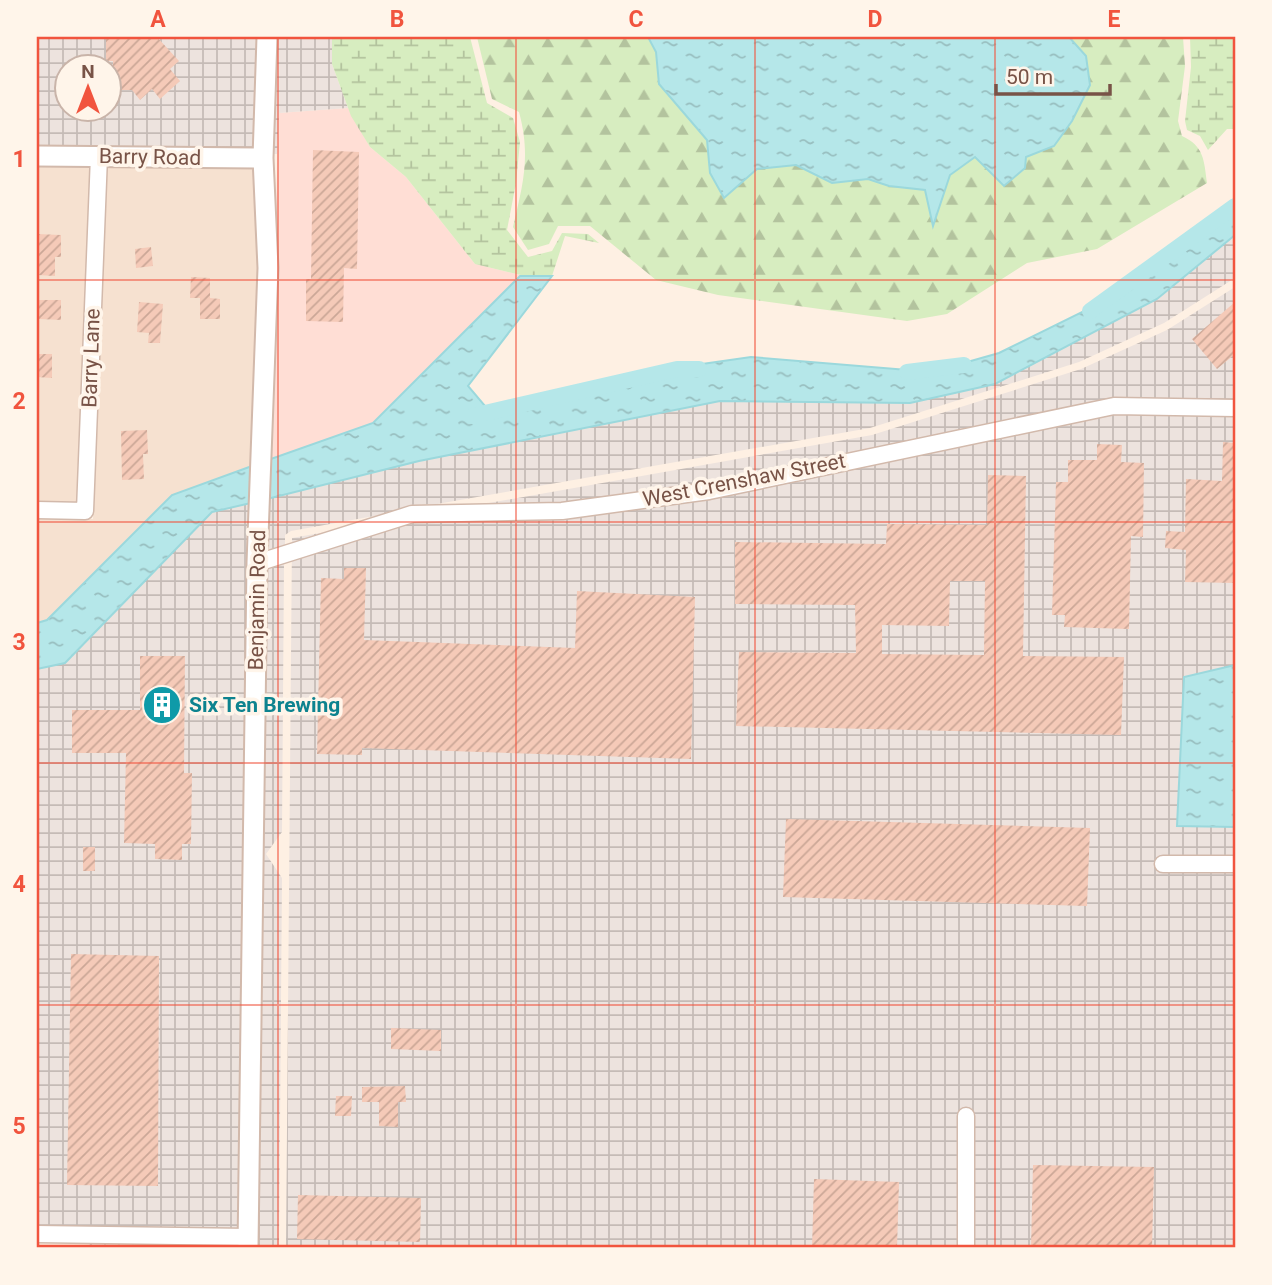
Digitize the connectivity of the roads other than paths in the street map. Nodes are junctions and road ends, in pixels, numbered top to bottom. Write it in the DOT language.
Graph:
graph roads {
  1 [pos="267,37"];
  2 [pos="37,156"];
  3 [pos="99,156"];
  4 [pos="263,158"];
  5 [pos="1235,408"];
  6 [pos="37,510"];
  7 [pos="257,563"];
  8 [pos="1163,864"];
  9 [pos="1235,864"];
  10 [pos="967,1115"];
  11 [pos="37,1234"];
  12 [pos="248,1243"];
  13 [pos="967,1248"];
  1 -- 4 [label="street, Benjamin Road"];
  2 -- 3 [label="street, Barry Road"];
  3 -- 4 [label="street, Barry Road"];
  3 -- 6 [label="street, Barry Lane"];
  4 -- 7 [label="street, Benjamin Road"];
  5 -- 7 [label="street, West Crenshaw Street"];
  7 -- 12 [label="street, Benjamin Road"];
  8 -- 9 [label="street"];
  10 -- 13 [label="street"];
  11 -- 12 [label="street"];
}
